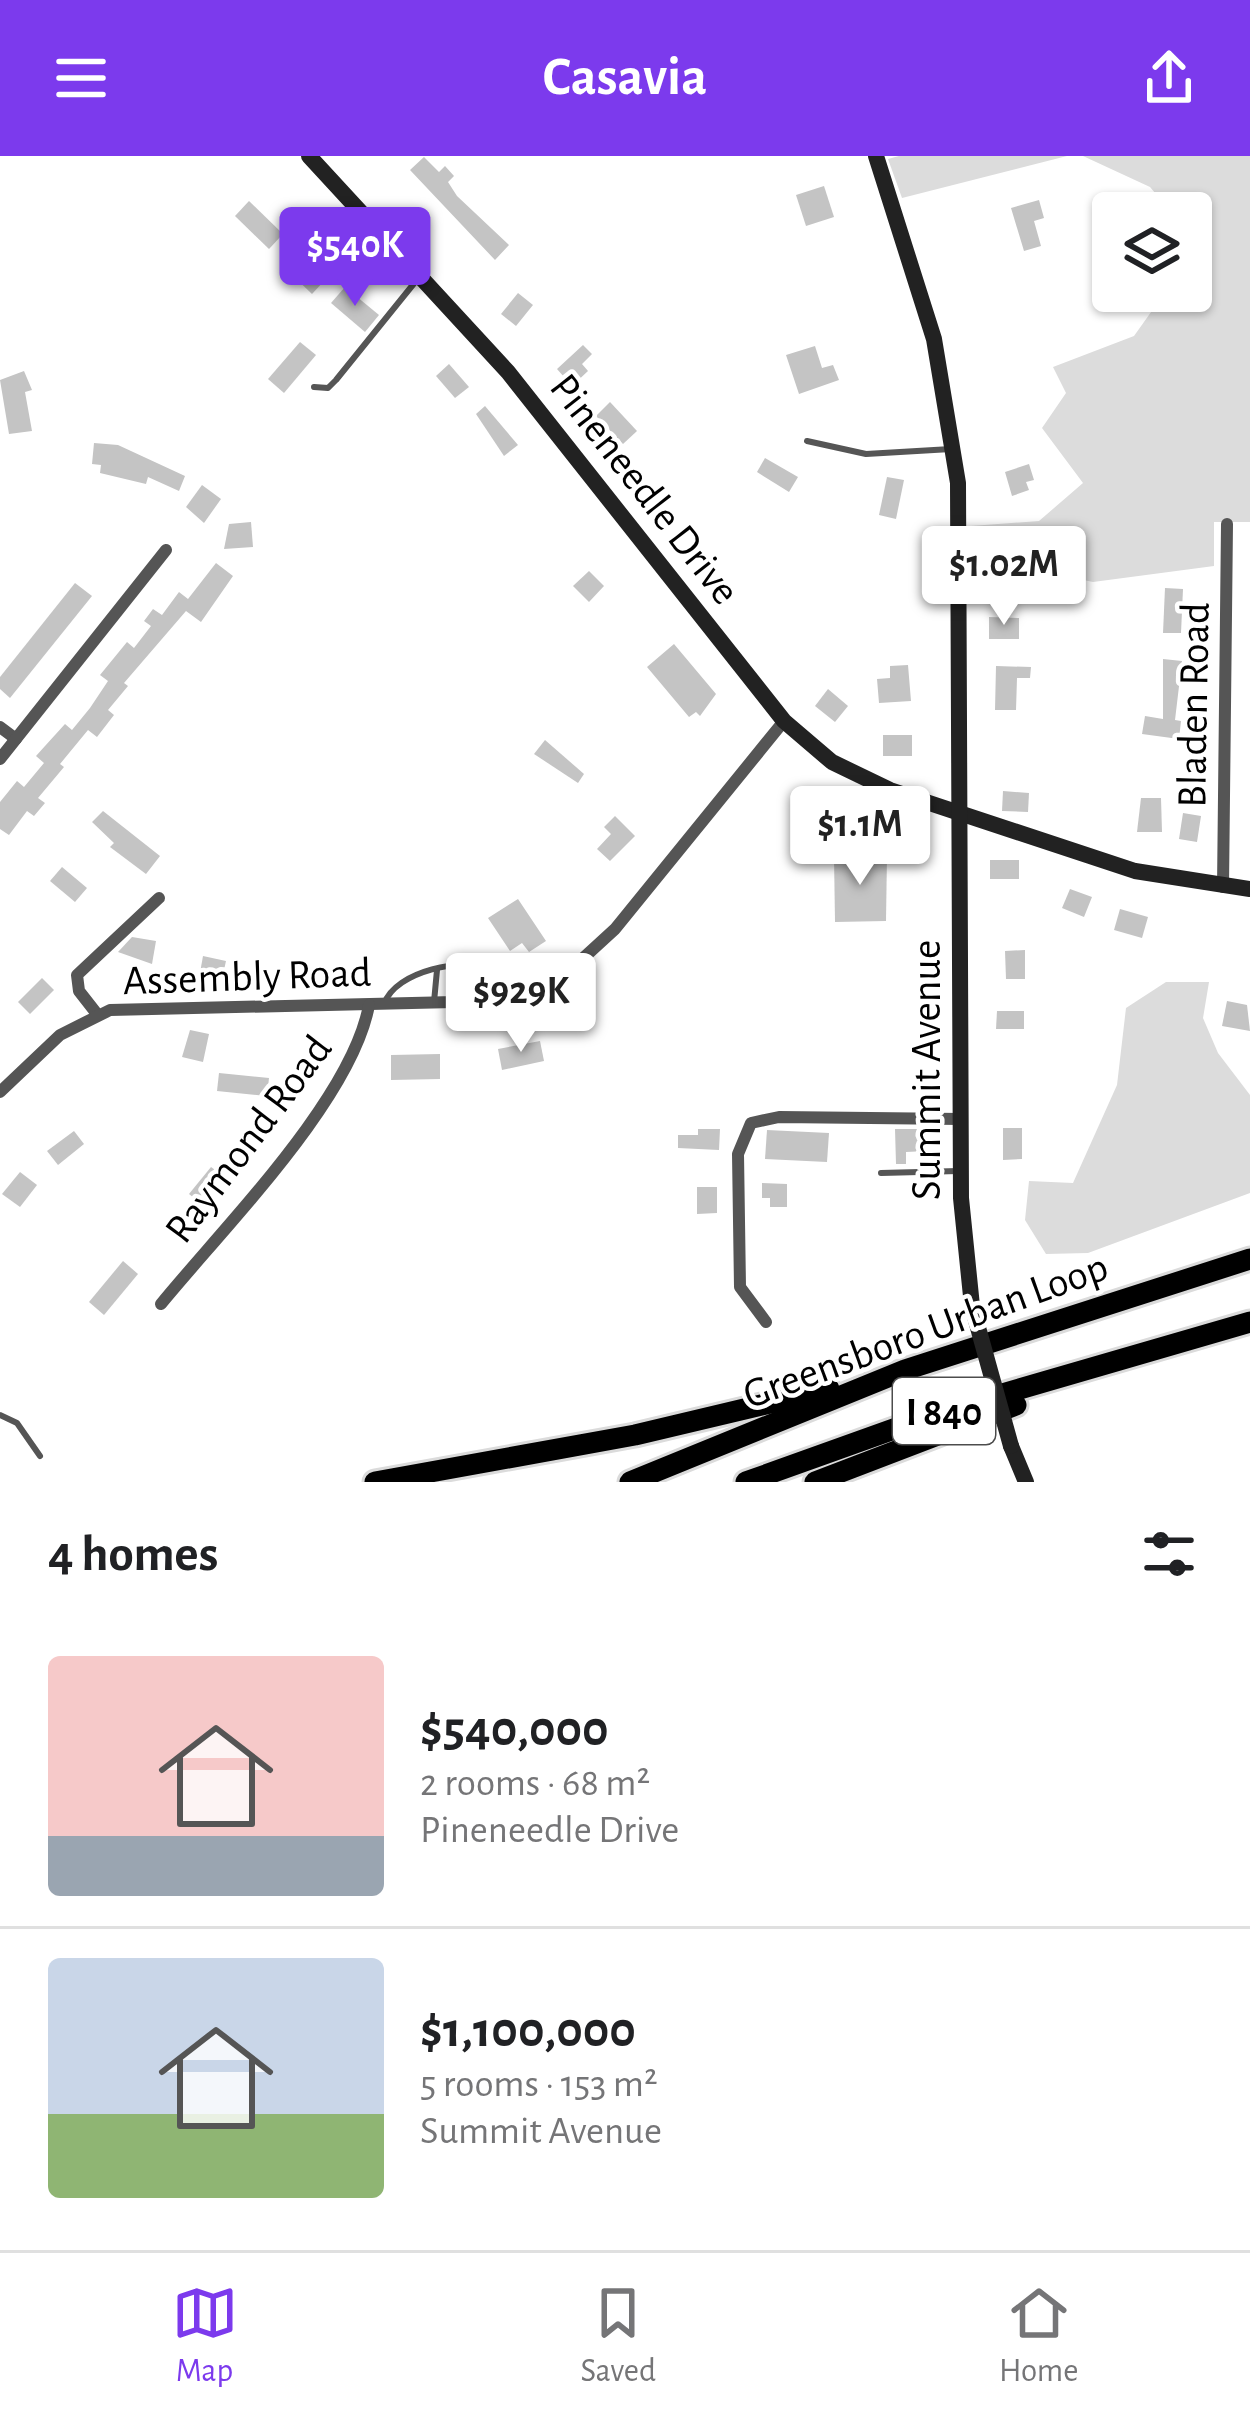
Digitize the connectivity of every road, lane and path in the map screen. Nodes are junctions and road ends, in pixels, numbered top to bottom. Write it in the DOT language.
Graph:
graph roads {
  1 [pos="309,156"];
  2 [pos="876,156"];
  3 [pos="422,274"];
  4 [pos="314,387"];
  5 [pos="807,441"];
  6 [pos="954,449"];
  7 [pos="1227,524"];
  8 [pos="166,550"];
  9 [pos="784,722"];
  10 [pos="0,727"];
  11 [pos="16,740"];
  12 [pos="0,759"];
  13 [pos="960,813"];
  14 [pos="1223,887"];
  15 [pos="1250,889"];
  16 [pos="158,898"];
  17 [pos="437,970"];
  18 [pos="513,992"];
  19 [pos="434,1003"];
  20 [pos="377,1005"];
  21 [pos="97,1014"];
  22 [pos="0,1092"];
  23 [pos="961,1119"];
  24 [pos="961,1171"];
  25 [pos="881,1173"];
  26 [pos="1250,1259"];
  27 [pos="161,1304"];
  28 [pos="766,1322"];
  29 [pos="1250,1322"];
  30 [pos="1146,1355"];
  31 [pos="905,1370"];
  32 [pos="0,1415"];
  33 [pos="40,1456"];
  34 [pos="375,1482"];
  35 [pos="629,1482"];
  36 [pos="746,1482"];
  37 [pos="815,1482"];
  38 [pos="1026,1482"];
  1 -- 3 [label="main road, Pineneedle Drive"];
  2 -- 6 [label="main road, Summit Avenue"];
  3 -- 4 [label="lane"];
  3 -- 9 [label="main road, Pineneedle Drive"];
  5 -- 6 [label="lane"];
  6 -- 13 [label="main road, Summit Avenue"];
  7 -- 14 [label="street, Bladen Road"];
  8 -- 11 [label="street"];
  9 -- 13 [label="main road, Pineneedle Drive"];
  9 -- 18 [label="street, Assembly Road"];
  10 -- 11 [label="street"];
  11 -- 12 [label="street"];
  13 -- 14 [label="main road, Pineneedle Drive"];
  13 -- 23 [label="main road, Summit Avenue"];
  14 -- 15 [label="main road, Pineneedle Drive"];
  16 -- 21 [label="street, Assembly Road"];
  17 -- 18 [label="lane"];
  17 -- 19 [label="lane"];
  17 -- 20 [label="lane"];
  18 -- 19 [label="street, Assembly Road"];
  19 -- 20 [label="street, Assembly Road"];
  20 -- 21 [label="street, Assembly Road"];
  20 -- 27 [label="street, Raymond Road"];
  21 -- 22 [label="street, Assembly Road"];
  23 -- 24 [label="main road, Summit Avenue"];
  23 -- 28 [label="street"];
  24 -- 25 [label="lane"];
  24 -- 38 [label="main road, Summit Avenue, bridge"];
  26 -- 31 [label="highway, Greensboro Urban Loop / I 840"];
  29 -- 30 [label="highway, Greensboro Urban Loop / I 840"];
  30 -- 36 [label="highway, Greensboro Urban Loop / I 840"];
  30 -- 37 [label="highway"];
  31 -- 34 [label="highway"];
  31 -- 35 [label="highway, Greensboro Urban Loop / I 840"];
  32 -- 33 [label="lane"];
}
